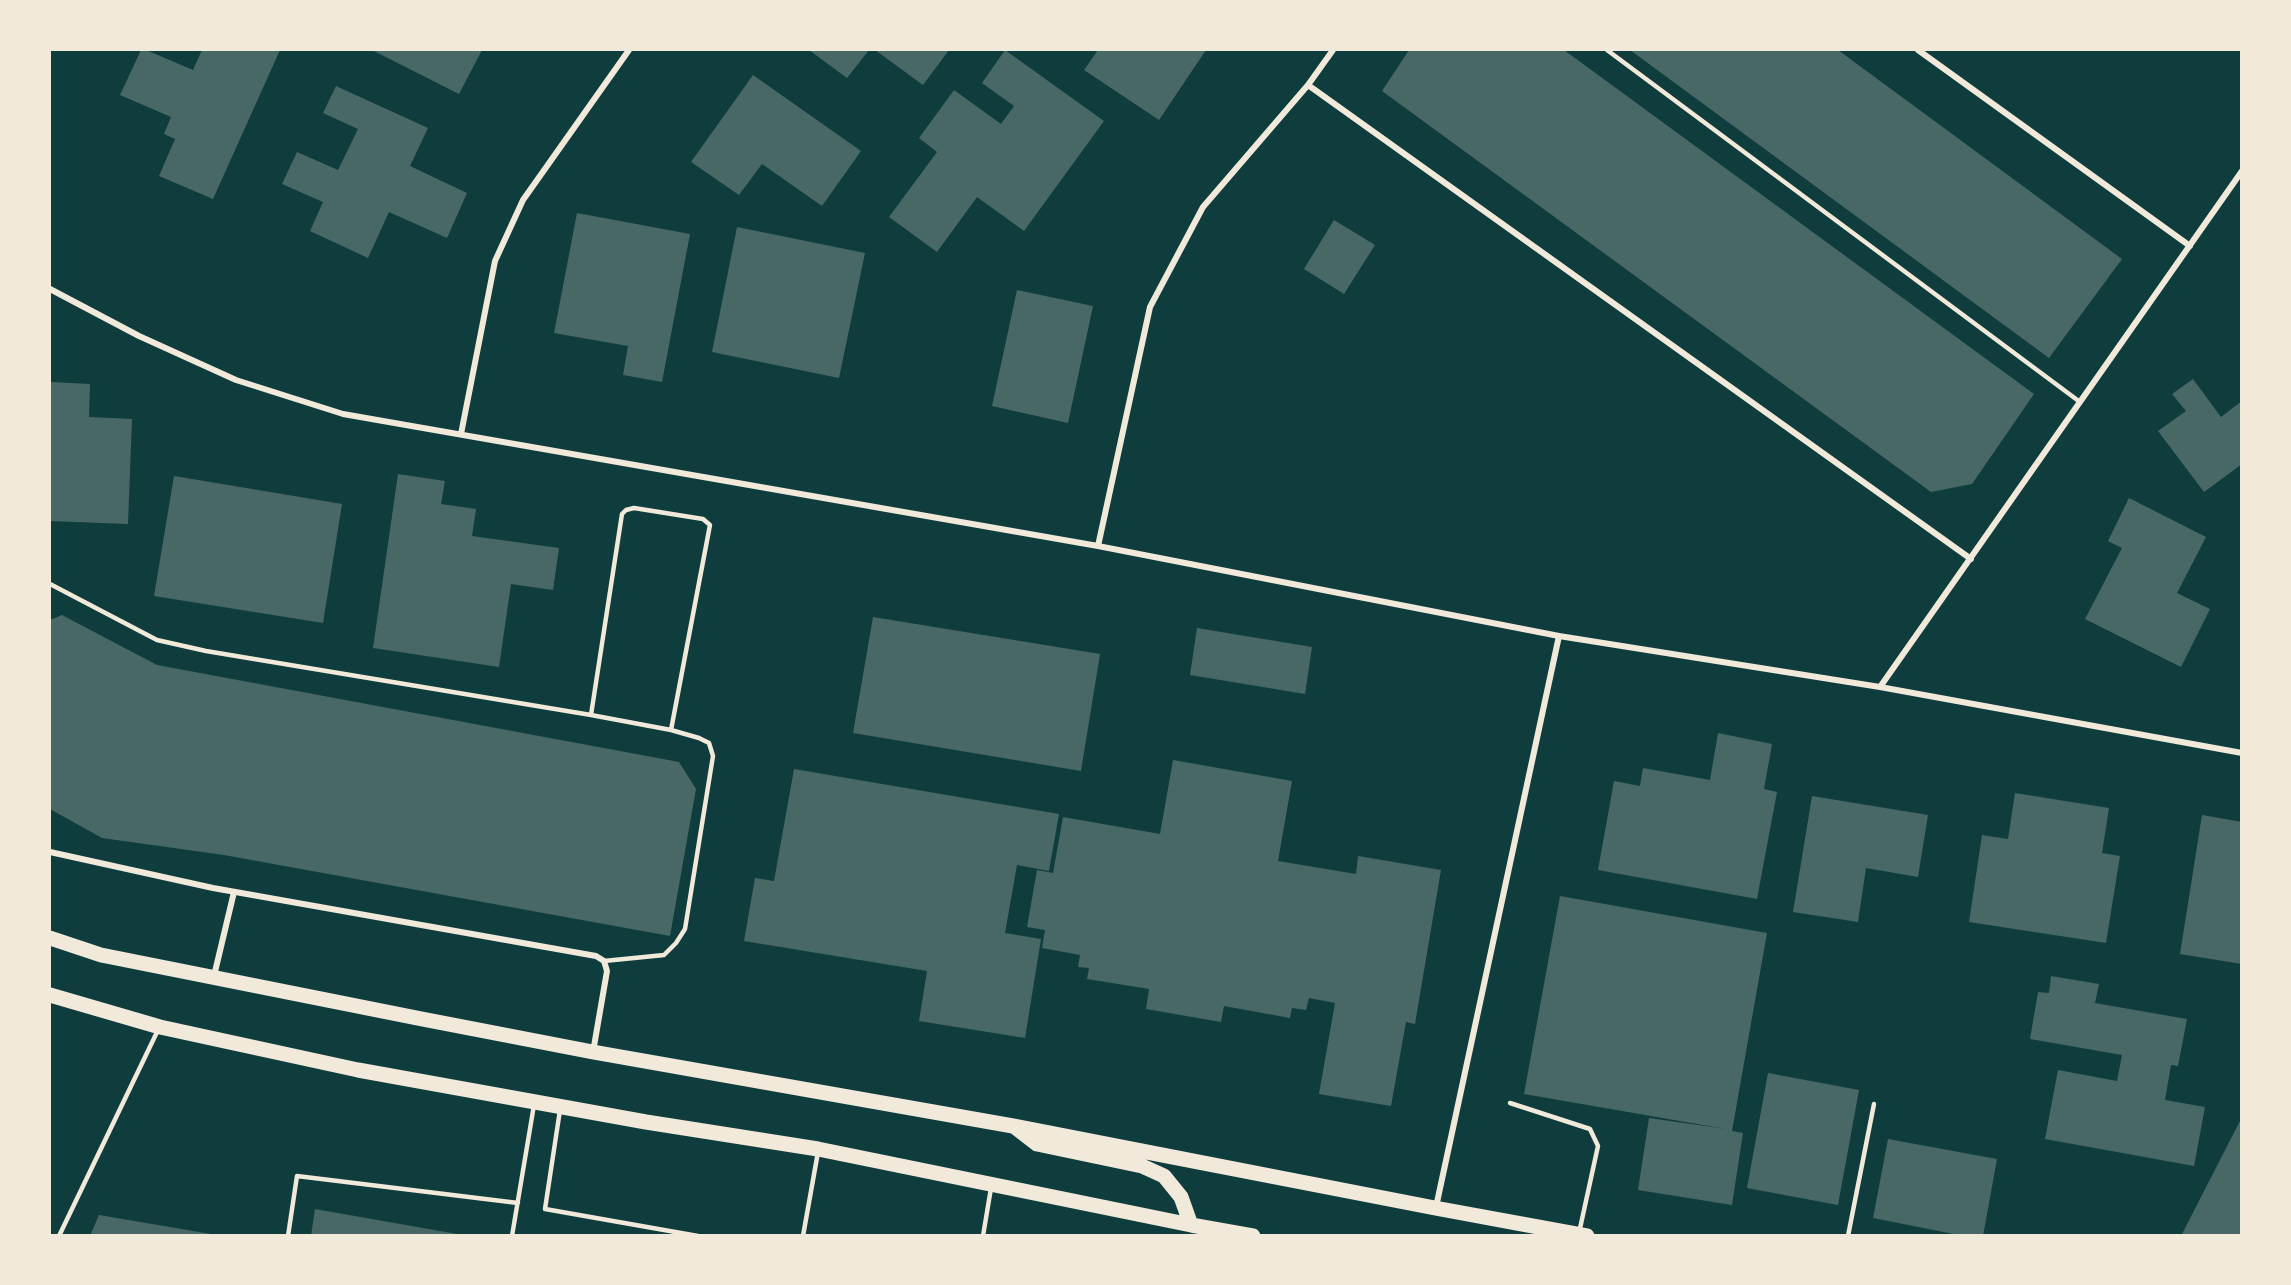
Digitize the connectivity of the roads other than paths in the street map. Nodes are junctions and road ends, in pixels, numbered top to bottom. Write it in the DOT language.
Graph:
graph roads {
  1 [pos="629,50"];
  2 [pos="1333,50"];
  3 [pos="1607,50"];
  4 [pos="1918,50"];
  5 [pos="1308,85"];
  6 [pos="2241,171"];
  7 [pos="2190,246"];
  8 [pos="50,289"];
  9 [pos="2080,402"];
  10 [pos="461,434"];
  11 [pos="1098,546"];
  12 [pos="1971,559"];
  13 [pos="50,585"];
  14 [pos="1559,636"];
  15 [pos="1880,687"];
  16 [pos="591,715"];
  17 [pos="671,730"];
  18 [pos="2241,753"];
  19 [pos="50,852"];
  20 [pos="234,892"];
  21 [pos="50,938"];
  22 [pos="604,960"];
  23 [pos="214,978"];
  24 [pos="50,995"];
  25 [pos="159,1028"];
  26 [pos="594,1052"];
  27 [pos="535,1102"];
  28 [pos="1510,1103"];
  29 [pos="1874,1104"];
  30 [pos="561,1106"];
  31 [pos="1013,1126"];
  32 [pos="818,1149"];
  33 [pos="992,1185"];
  34 [pos="518,1203"];
  35 [pos="1435,1208"];
  36 [pos="1191,1230"];
  37 [pos="1583,1235"];
  38 [pos="59,1236"];
  39 [pos="288,1236"];
  40 [pos="512,1236"];
  41 [pos="698,1236"];
  42 [pos="803,1236"];
  43 [pos="983,1236"];
  44 [pos="1253,1236"];
  45 [pos="1848,1236"];
  1 -- 10 [label="street"];
  2 -- 5 [label="street"];
  3 -- 9 [label="lane"];
  4 -- 7 [label="street"];
  5 -- 11 [label="street"];
  5 -- 12 [label="street"];
  6 -- 7 [label="street"];
  7 -- 9 [label="street"];
  8 -- 10 [label="street"];
  9 -- 12 [label="street"];
  10 -- 11 [label="street"];
  11 -- 14 [label="street"];
  12 -- 15 [label="street"];
  13 -- 16 [label="lane"];
  14 -- 15 [label="street"];
  14 -- 35 [label="street"];
  15 -- 18 [label="street"];
  16 -- 17 [label="lane"];
  16 -- 17 [label="lane"];
  17 -- 22 [label="lane"];
  19 -- 20 [label="street"];
  20 -- 22 [label="street"];
  20 -- 23 [label="street"];
  21 -- 23 [label="main road"];
  22 -- 26 [label="street"];
  23 -- 26 [label="main road"];
  24 -- 25 [label="main road"];
  25 -- 27 [label="main road"];
  25 -- 38 [label="lane"];
  26 -- 31 [label="main road"];
  27 -- 30 [label="main road"];
  27 -- 34 [label="lane"];
  28 -- 37 [label="lane"];
  29 -- 45 [label="lane"];
  30 -- 32 [label="main road"];
  30 -- 41 [label="lane"];
  31 -- 35 [label="main road"];
  31 -- 36 [label="main road"];
  32 -- 33 [label="main road"];
  32 -- 42 [label="lane"];
  33 -- 36 [label="main road"];
  33 -- 43 [label="lane"];
  34 -- 39 [label="lane"];
  34 -- 40 [label="lane"];
  35 -- 37 [label="main road"];
  36 -- 44 [label="main road"];
}
